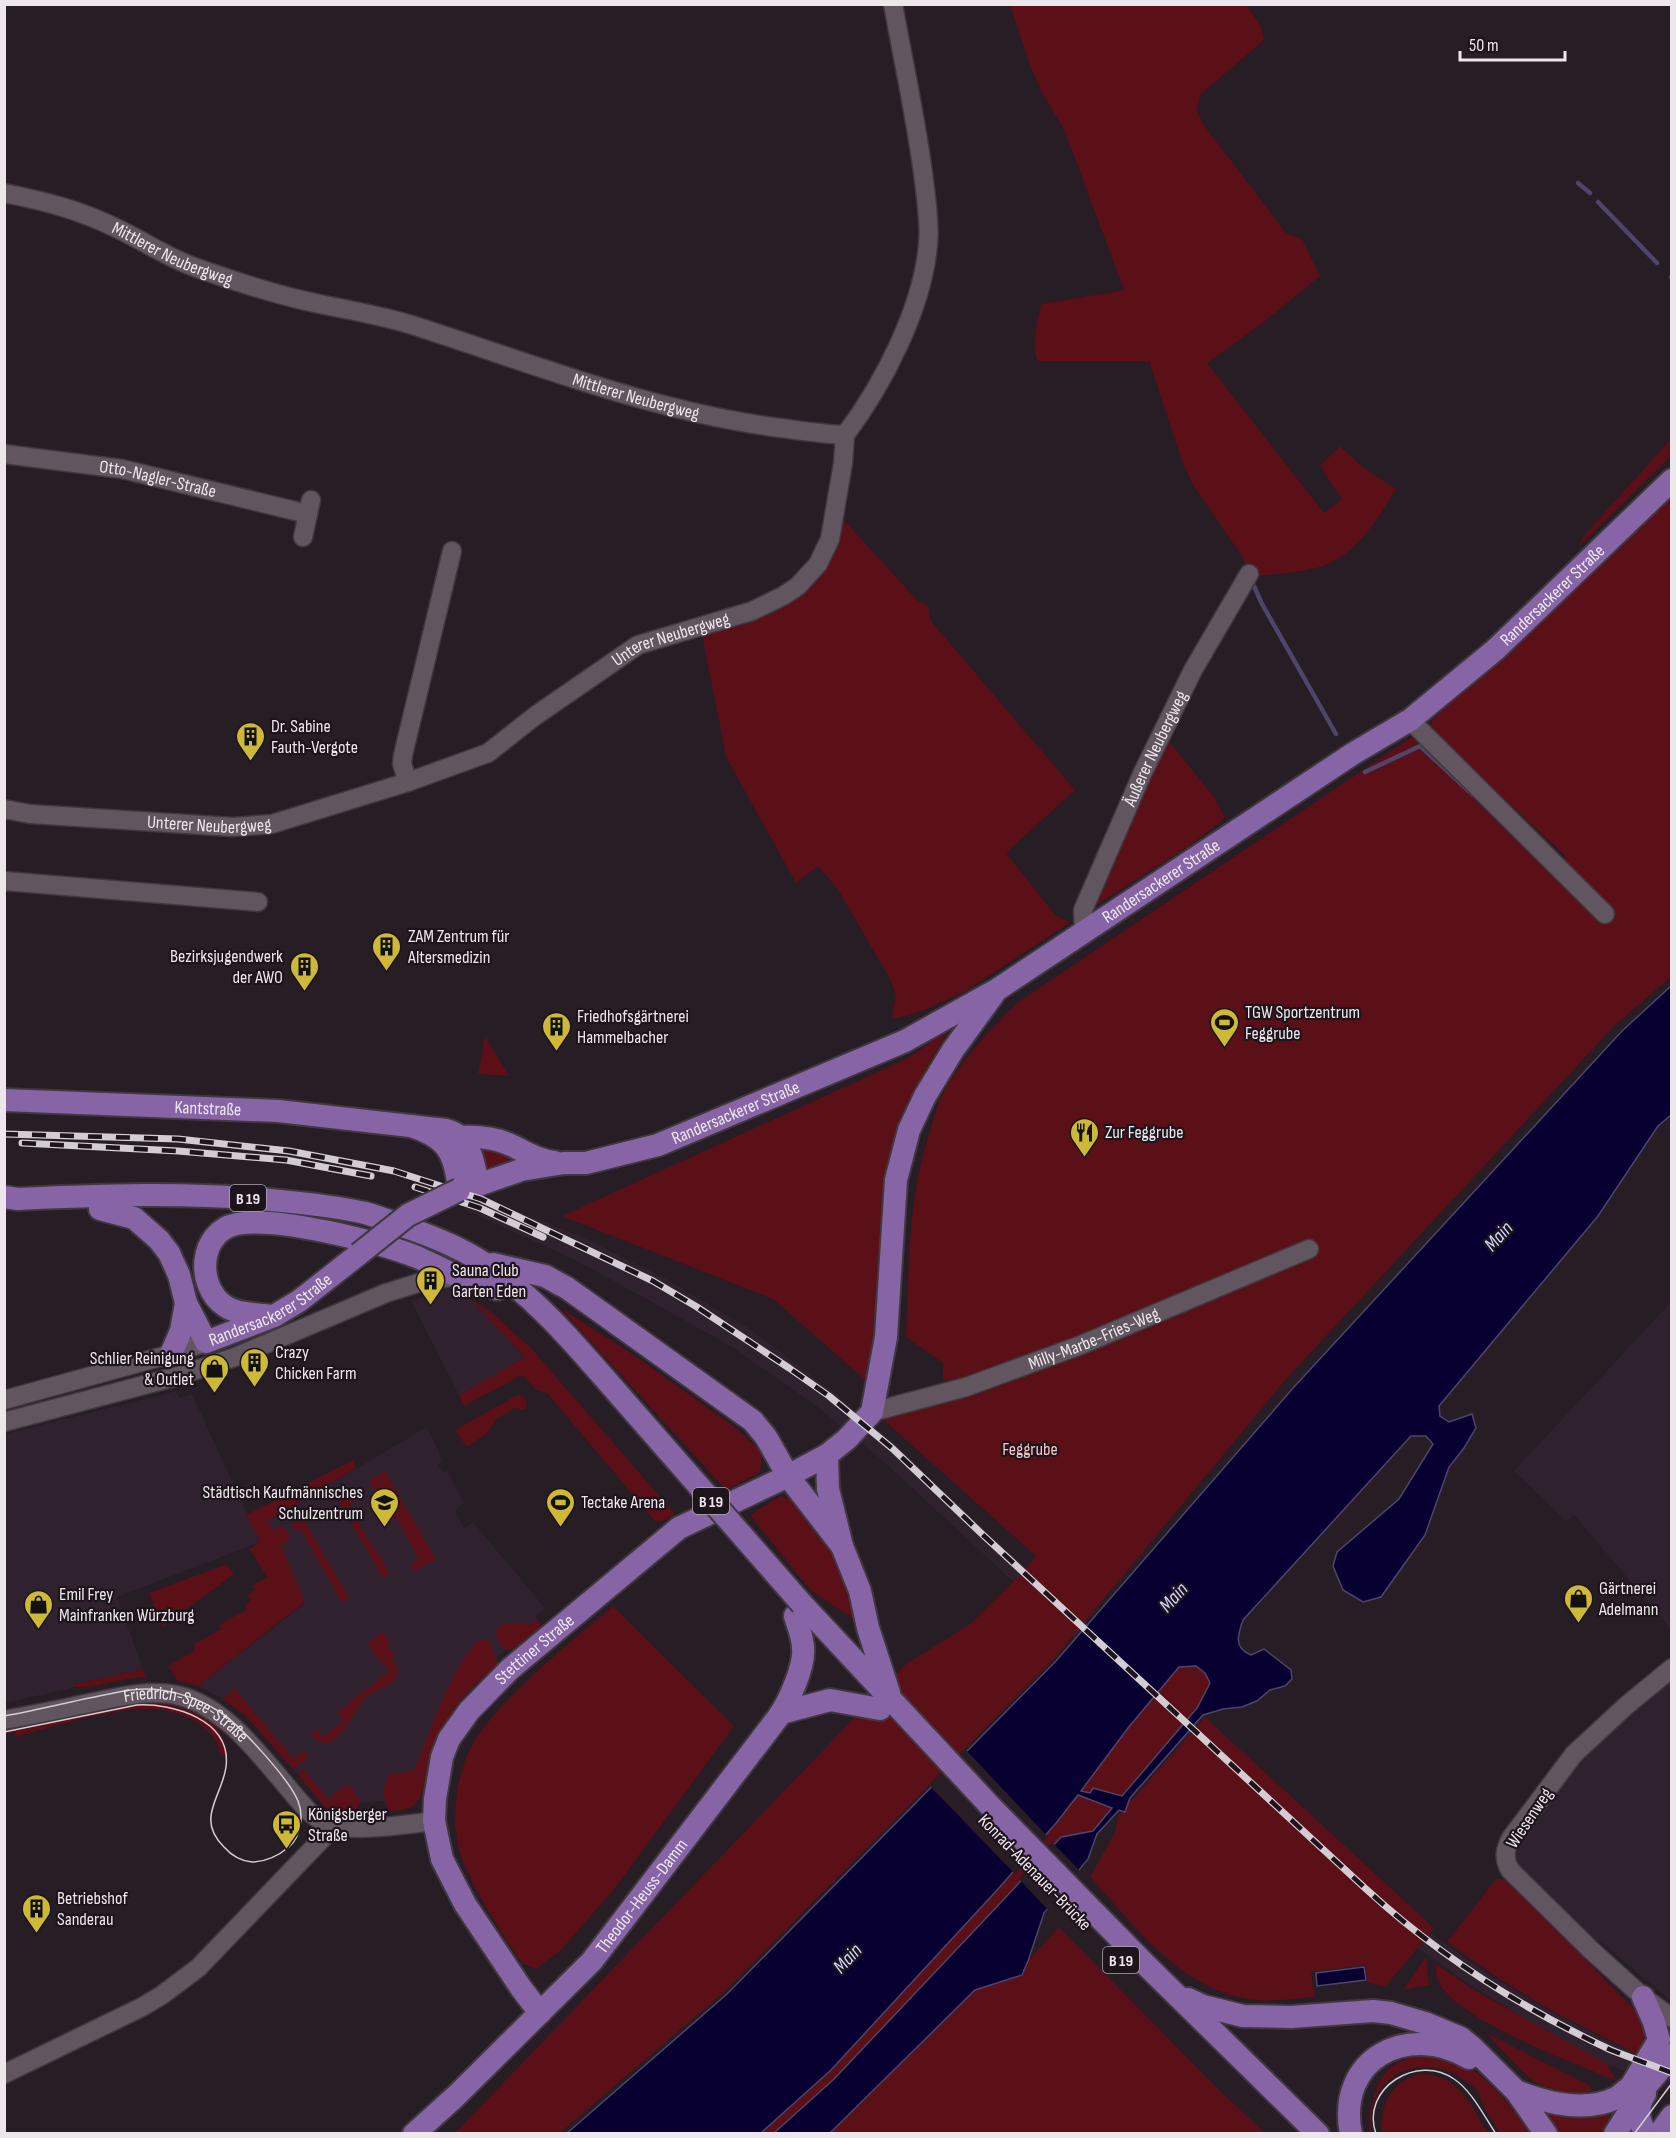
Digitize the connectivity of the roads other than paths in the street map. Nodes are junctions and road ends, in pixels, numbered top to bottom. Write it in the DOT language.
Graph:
graph roads {
  1 [pos="893,4"];
  2 [pos="4,193"];
  3 [pos="845,435"];
  4 [pos="4,454"];
  5 [pos="1671,480"];
  6 [pos="303,537"];
  7 [pos="452,551"];
  8 [pos="1249,574"];
  9 [pos="1410,720"];
  10 [pos="408,782"];
  11 [pos="4,809"];
  12 [pos="4,881"];
  13 [pos="258,902"];
  14 [pos="1605,914"];
  15 [pos="1084,931"];
  16 [pos="998,989"];
  17 [pos="4,1100"];
  18 [pos="411,1126"];
  19 [pos="461,1137"];
  20 [pos="572,1163"];
  21 [pos="468,1188"];
  22 [pos="4,1197"];
  23 [pos="100,1209"];
  24 [pos="4,1211"];
  25 [pos="1309,1249"];
  26 [pos="482,1261"];
  27 [pos="453,1278"];
  28 [pos="497,1289"];
  29 [pos="186,1303"];
  30 [pos="274,1316"];
  31 [pos="206,1342"];
  32 [pos="171,1354"];
  33 [pos="4,1400"];
  34 [pos="617,1403"];
  35 [pos="874,1405"];
  36 [pos="4,1422"];
  37 [pos="827,1455"];
  38 [pos="788,1476"];
  39 [pos="842,1546"];
  40 [pos="795,1616"];
  41 [pos="1671,1668"];
  42 [pos="886,1705"];
  43 [pos="781,1713"];
  44 [pos="4,1720"];
  45 [pos="434,1821"];
  46 [pos="331,1825"];
  47 [pos="1167,1984"];
  48 [pos="1643,1997"];
  49 [pos="540,2013"];
  50 [pos="1671,2019"];
  51 [pos="1671,2056"];
  52 [pos="4,2074"];
  53 [pos="1656,2074"];
  54 [pos="1508,2085"];
  55 [pos="1629,2088"];
  56 [pos="1671,2116"];
  57 [pos="414,2133"];
  58 [pos="1296,2133"];
  59 [pos="1318,2133"];
  60 [pos="1352,2133"];
  61 [pos="1546,2133"];
  62 [pos="1615,2133"];
  63 [pos="1647,2133"];
  64 [pos="1659,2133"];
  1 -- 3 [label="street"];
  2 -- 3 [label="street, Mittlerer Neubergweg"];
  3 -- 10 [label="street, Unterer Neubergweg"];
  4 -- 6 [label="street, Otto-Nagler-Straße"];
  5 -- 9 [label="main road, Randersackerer Straße"];
  7 -- 10 [label="street"];
  8 -- 15 [label="street, Äußerer Neubergweg"];
  9 -- 14 [label="street"];
  9 -- 15 [label="main road, Randersackerer Straße"];
  10 -- 11 [label="street, Unterer Neubergweg"];
  12 -- 13 [label="street"];
  15 -- 16 [label="main road, Randersackerer Straße"];
  16 -- 20 [label="main road, Randersackerer Straße"];
  16 -- 35 [label="main road"];
  17 -- 18 [label="main road, Kantstraße"];
  18 -- 19 [label="main road, Kantstraße"];
  18 -- 21 [label="main road, Kantstraße"];
  19 -- 20 [label="main road, Kantstraße"];
  19 -- 21 [label="main road"];
  20 -- 21 [label="main road, Randersackerer Straße"];
  21 -- 30 [label="main road, Randersackerer Straße, bridge"];
  22 -- 26 [label="main road, B 19"];
  23 -- 24 [label="main road, B 19"];
  23 -- 28 [label="main road, B 19"];
  23 -- 29 [label="main road"];
  25 -- 35 [label="street, Milly-Marbe-Fries-Weg"];
  26 -- 34 [label="main road, B 19"];
  26 -- 38 [label="main road"];
  27 -- 28 [label="main road"];
  27 -- 30 [label="main road"];
  27 -- 36 [label="street, Randersackerer Straße"];
  28 -- 34 [label="main road, B 19"];
  29 -- 31 [label="main road"];
  29 -- 32 [label="main road"];
  30 -- 31 [label="main road, Randersackerer Straße"];
  31 -- 32 [label="street, Randersackerer Straße"];
  32 -- 33 [label="street, Randersackerer Straße"];
  34 -- 40 [label="main road, B 19"];
  34 -- 42 [label="main road, B 19, bridge"];
  35 -- 37 [label="main road, Stettiner Straße"];
  37 -- 38 [label="main road, Stettiner Straße"];
  37 -- 39 [label="main road"];
  38 -- 39 [label="main road"];
  38 -- 45 [label="main road, Stettiner Straße"];
  39 -- 42 [label="main road"];
  40 -- 42 [label="main road, B 19"];
  40 -- 43 [label="main road, Theodor-Heuss-Damm"];
  41 -- 48 [label="street, Wiesenweg"];
  42 -- 43 [label="main road"];
  42 -- 47 [label="main road, Konrad-Adenauer-Brücke / B 19"];
  42 -- 58 [label="main road, Konrad-Adenauer-Brücke / B 19"];
  43 -- 49 [label="main road, Theodor-Heuss-Damm"];
  44 -- 46 [label="street, Friedrich-Spee-Straße"];
  45 -- 46 [label="street"];
  45 -- 49 [label="main road, Stettiner Straße"];
  46 -- 52 [label="street"];
  47 -- 54 [label="main road"];
  47 -- 59 [label="main road, B 19"];
  48 -- 50 [label="street, Wiesenweg"];
  48 -- 55 [label="main road"];
  49 -- 57 [label="main road, Theodor-Heuss-Damm"];
  51 -- 53 [label="main road"];
  51 -- 63 [label="main road"];
  53 -- 55 [label="main road"];
  53 -- 62 [label="main road"];
  54 -- 55 [label="main road"];
  54 -- 60 [label="main road"];
  54 -- 61 [label="main road"];
  56 -- 64 [label="main road"];
}
